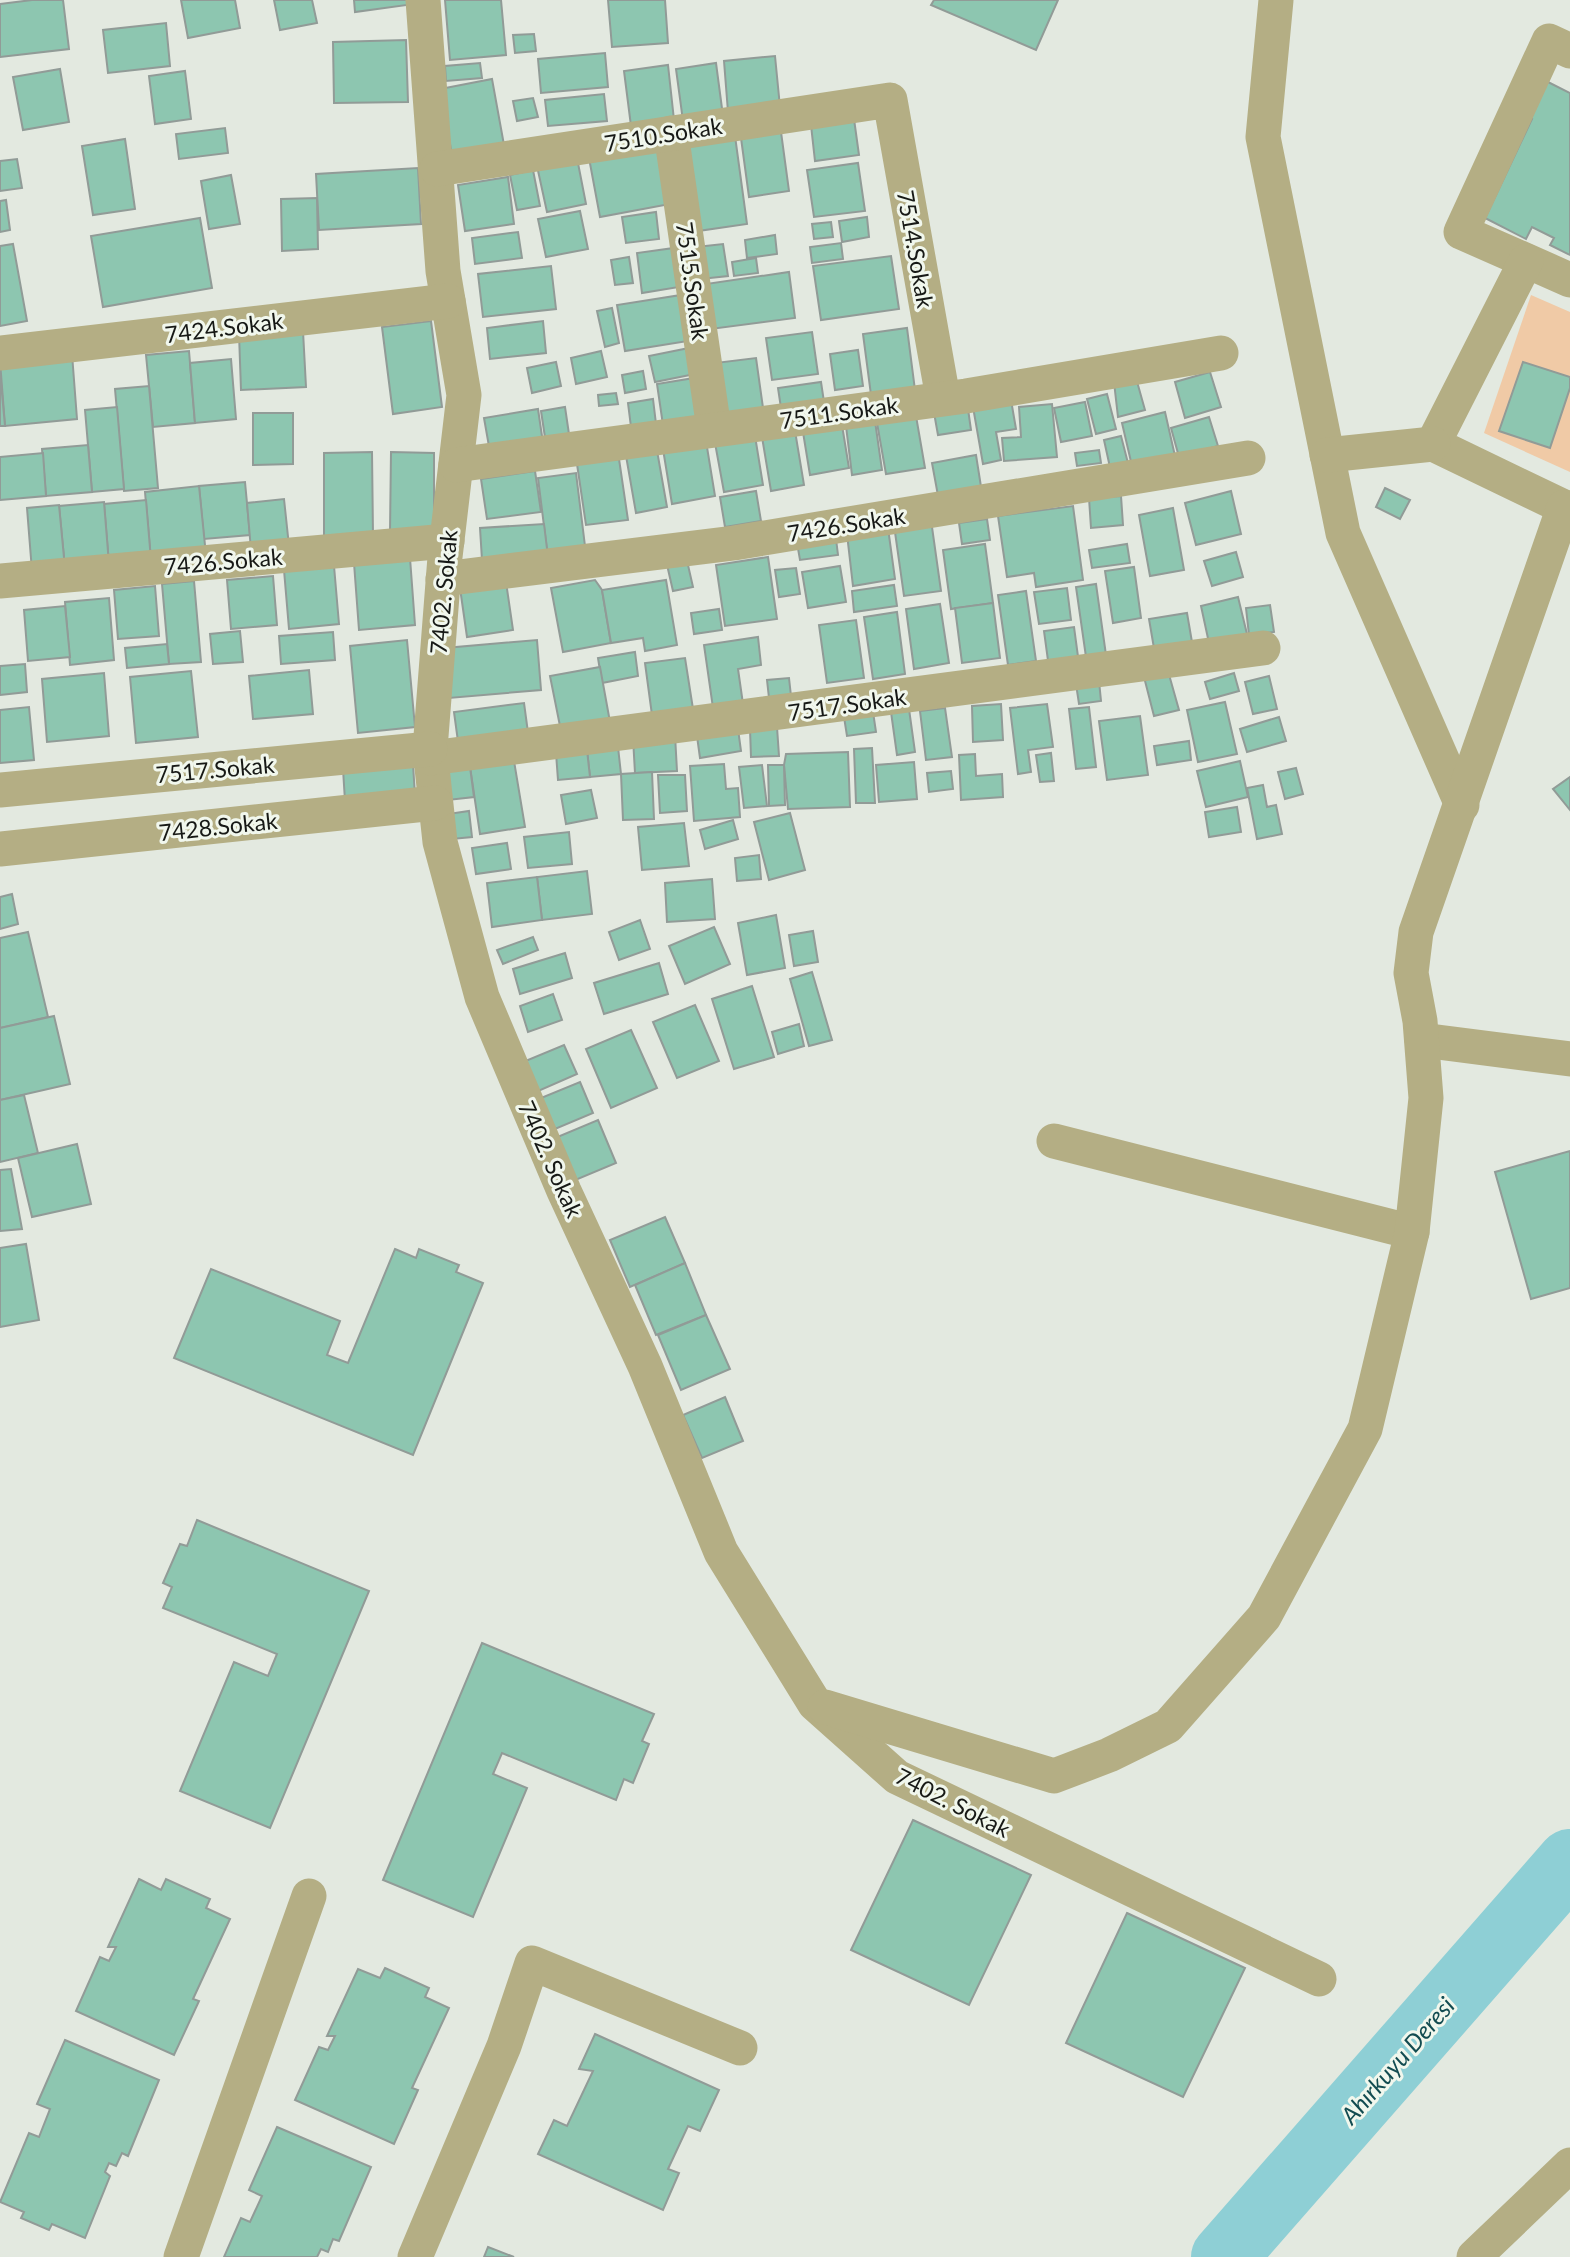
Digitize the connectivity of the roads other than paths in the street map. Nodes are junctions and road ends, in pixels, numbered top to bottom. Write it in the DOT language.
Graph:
graph roads {
  1 [pos="423,0"];
  2 [pos="1276,0"];
  3 [pos="1570,51"];
  4 [pos="890,100"];
  5 [pos="671,133"];
  6 [pos="437,169"];
  7 [pos="1526,261"];
  8 [pos="1570,280"];
  9 [pos="448,301"];
  10 [pos="0,353"];
  11 [pos="1221,354"];
  12 [pos="943,398"];
  13 [pos="714,429"];
  14 [pos="1433,444"];
  15 [pos="1327,455"];
  16 [pos="1248,458"];
  17 [pos="456,465"];
  18 [pos="1567,508"];
  19 [pos="447,541"];
  20 [pos="443,579"];
  21 [pos="0,580"];
  22 [pos="1263,648"];
  23 [pos="430,753"];
  24 [pos="0,790"];
  25 [pos="436,803"];
  26 [pos="1462,805"];
  27 [pos="0,849"];
  28 [pos="1422,1040"];
  29 [pos="1570,1059"];
  30 [pos="1054,1141"];
  31 [pos="1412,1232"];
  32 [pos="815,1704"];
  33 [pos="309,1896"];
  34 [pos="1319,1979"];
  35 [pos="740,2048"];
  36 [pos="1570,2165"];
  37 [pos="181,2257"];
  38 [pos="415,2257"];
  39 [pos="1474,2257"];
  1 -- 6 [label="street, 7402. Sokak"];
  2 -- 15 [label="street"];
  3 -- 7 [label="street"];
  4 -- 5 [label="street, 7510.Sokak"];
  4 -- 12 [label="street, 7514.Sokak"];
  5 -- 6 [label="street, 7510.Sokak"];
  5 -- 13 [label="street, 7515.Sokak"];
  6 -- 9 [label="street, 7402. Sokak"];
  7 -- 8 [label="street"];
  7 -- 14 [label="street"];
  9 -- 10 [label="street, 7424.Sokak"];
  9 -- 17 [label="street, 7402. Sokak"];
  11 -- 12 [label="street, 7511.Sokak"];
  12 -- 13 [label="street, 7511.Sokak"];
  13 -- 17 [label="street, 7511.Sokak"];
  14 -- 15 [label="street"];
  14 -- 18 [label="street"];
  15 -- 26 [label="street"];
  16 -- 20 [label="street, 7426.Sokak"];
  17 -- 19 [label="street, 7402. Sokak"];
  18 -- 26 [label="street"];
  19 -- 20 [label="street, 7402. Sokak"];
  19 -- 21 [label="street, 7426.Sokak"];
  20 -- 23 [label="street, 7402. Sokak"];
  22 -- 23 [label="street, 7517.Sokak"];
  23 -- 24 [label="street, 7517.Sokak"];
  23 -- 25 [label="street, 7402. Sokak"];
  25 -- 27 [label="street, 7428.Sokak"];
  25 -- 32 [label="street, 7402. Sokak"];
  26 -- 28 [label="street"];
  28 -- 29 [label="street"];
  28 -- 31 [label="street"];
  30 -- 31 [label="street"];
  31 -- 32 [label="street"];
  32 -- 34 [label="street, 7402. Sokak"];
  33 -- 37 [label="street"];
  35 -- 38 [label="street"];
  36 -- 39 [label="street"];
}
